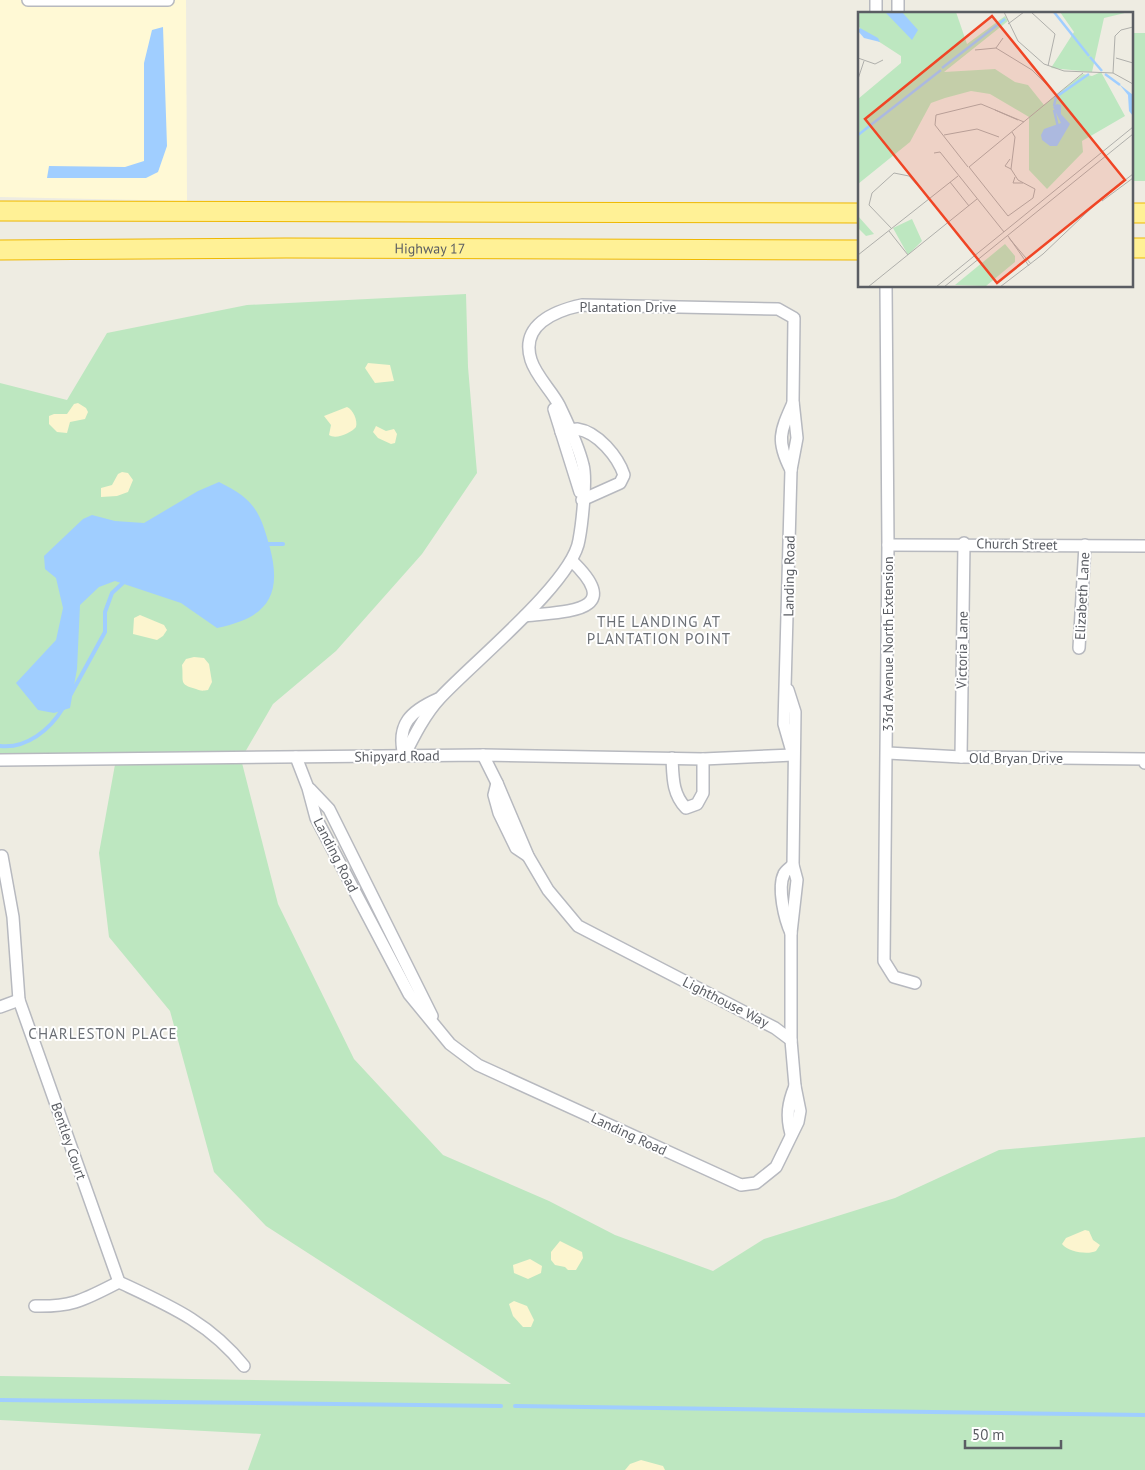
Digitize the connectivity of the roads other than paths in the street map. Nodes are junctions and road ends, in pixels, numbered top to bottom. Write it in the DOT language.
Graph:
graph roads {
  1 [pos="28,0"];
  2 [pos="168,0"];
  3 [pos="0,211"];
  4 [pos="858,213"];
  5 [pos="1132,213"];
  6 [pos="1145,213"];
  7 [pos="1132,248"];
  8 [pos="1145,248"];
  9 [pos="0,250"];
  10 [pos="858,250"];
  11 [pos="886,288"];
  12 [pos="794,318"];
  13 [pos="566,431"];
  14 [pos="582,500"];
  15 [pos="964,543"];
  16 [pos="888,544"];
  17 [pos="1085,545"];
  18 [pos="1145,546"];
  19 [pos="572,562"];
  20 [pos="525,616"];
  21 [pos="1079,648"];
  22 [pos="888,752"];
  23 [pos="483,755"];
  24 [pos="793,755"];
  25 [pos="404,756"];
  26 [pos="296,757"];
  27 [pos="672,758"];
  28 [pos="961,758"];
  29 [pos="1145,758"];
  30 [pos="703,759"];
  31 [pos="0,760"];
  32 [pos="1145,763"];
  33 [pos="308,788"];
  34 [pos="2,856"];
  35 [pos="368,889"];
  36 [pos="356,894"];
  37 [pos="915,983"];
  38 [pos="20,1000"];
  39 [pos="0,1007"];
  40 [pos="791,1040"];
  41 [pos="450,1044"];
  42 [pos="119,1282"];
  43 [pos="35,1306"];
  44 [pos="244,1366"];
  1 -- 2 [label="street"];
  3 -- 4 [label="highway"];
  5 -- 6 [label="highway"];
  7 -- 8 [label="highway"];
  9 -- 10 [label="highway, Highway 17"];
  11 -- 16 [label="street, 33rd Avenue North Extension"];
  12 -- 13 [label="street, Plantation Drive"];
  12 -- 24 [label="street, Landing Road"];
  13 -- 14 [label="street, Plantation Drive"];
  13 -- 14 [label="street"];
  14 -- 19 [label="street, Plantation Drive"];
  15 -- 16 [label="street, Church Street"];
  15 -- 17 [label="street, Church Street"];
  15 -- 28 [label="street, Victoria Lane"];
  16 -- 22 [label="street, 33rd Avenue North Extension"];
  17 -- 18 [label="street, Church Street"];
  17 -- 21 [label="street, Elizabeth Lane"];
  19 -- 20 [label="street, Plantation Drive"];
  19 -- 20 [label="street"];
  20 -- 25 [label="street, Plantation Drive"];
  22 -- 28 [label="street, Old Bryan Drive"];
  22 -- 37 [label="street, 33rd Avenue North Extension"];
  23 -- 25 [label="street, Shipyard Road"];
  23 -- 27 [label="street, Shipyard Road"];
  23 -- 40 [label="street, Lighthouse Way"];
  24 -- 30 [label="street, Shipyard Road"];
  24 -- 40 [label="street, Landing Road"];
  25 -- 26 [label="street, Shipyard Road"];
  26 -- 31 [label="street, Shipyard Road"];
  26 -- 33 [label="street, Landing Road"];
  27 -- 30 [label="street, Shipyard Road"];
  27 -- 30 [label="street"];
  28 -- 29 [label="street, Old Bryan Drive"];
  29 -- 32 [label="street"];
  33 -- 35 [label="street, Landing Road"];
  33 -- 36 [label="street, Landing Road"];
  34 -- 38 [label="street, Bentley Court"];
  35 -- 36 [label="street"];
  35 -- 41 [label="street, Landing Road"];
  36 -- 41 [label="street, Landing Road"];
  38 -- 39 [label="street"];
  38 -- 42 [label="street, Bentley Court"];
  40 -- 41 [label="street, Landing Road"];
  42 -- 43 [label="street"];
  42 -- 44 [label="street"];
}
